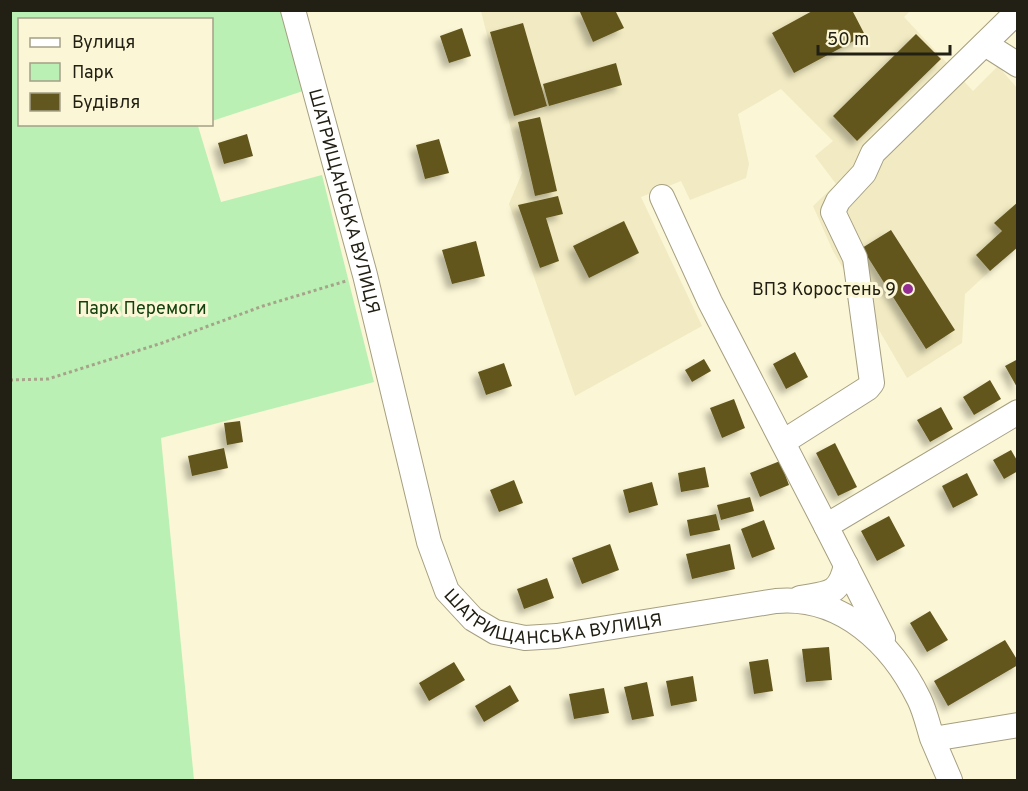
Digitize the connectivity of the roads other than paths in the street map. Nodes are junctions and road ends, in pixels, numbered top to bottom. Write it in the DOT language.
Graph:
graph roads {
  1 [pos="294,10"];
  2 [pos="1017,11"];
  3 [pos="985,44"];
  4 [pos="1017,65"];
  5 [pos="662,197"];
  6 [pos="1017,412"];
  7 [pos="783,442"];
  8 [pos="826,526"];
  9 [pos="846,565"];
  10 [pos="783,600"];
  11 [pos="891,654"];
  12 [pos="1017,725"];
  13 [pos="933,739"];
  14 [pos="950,780"];
  1 -- 10 [label="street, ШАТРИЩАНСЬКА ВУЛИЦЯ"];
  2 -- 3 [label="street"];
  3 -- 4 [label="street"];
  3 -- 7 [label="street"];
  5 -- 7 [label="street"];
  6 -- 8 [label="street"];
  7 -- 8 [label="street"];
  8 -- 9 [label="street"];
  9 -- 10 [label="street"];
  9 -- 11 [label="street"];
  10 -- 11 [label="street, ШАТРИЩАНСЬКА ВУЛИЦЯ"];
  11 -- 13 [label="street, ШАТРИЩАНСЬКА ВУЛИЦЯ"];
  12 -- 13 [label="street"];
  13 -- 14 [label="street, ШАТРИЩАНСЬКА ВУЛИЦЯ"];
}
